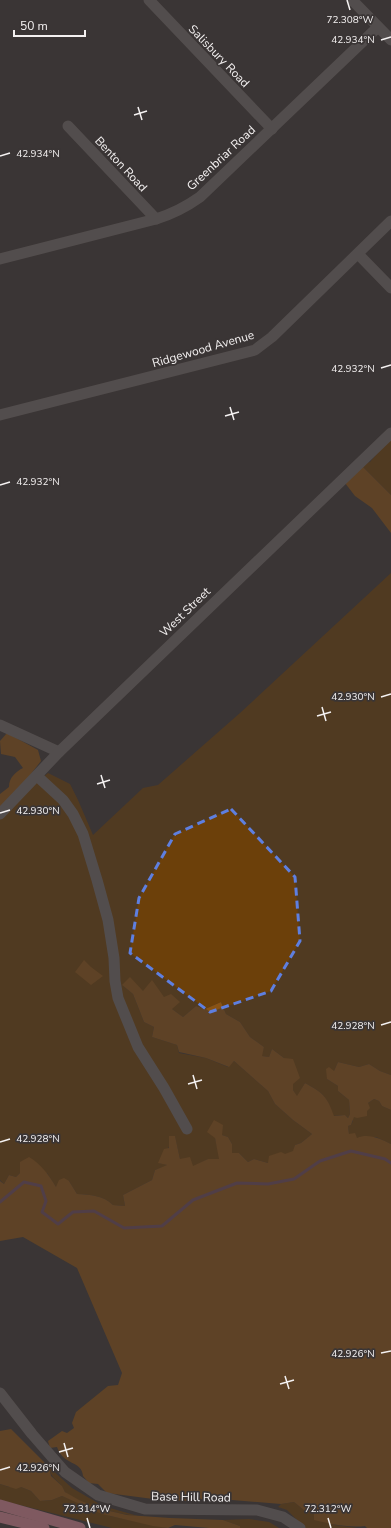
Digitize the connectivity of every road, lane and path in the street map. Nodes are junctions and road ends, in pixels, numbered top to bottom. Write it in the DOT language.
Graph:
graph roads {
  1 [pos="149,0"];
  2 [pos="352,0"];
  3 [pos="378,27"];
  4 [pos="391,40"];
  5 [pos="68,126"];
  6 [pos="272,129"];
  7 [pos="156,219"];
  8 [pos="391,222"];
  9 [pos="358,254"];
  10 [pos="0,260"];
  11 [pos="391,288"];
  12 [pos="0,415"];
  13 [pos="391,433"];
  14 [pos="0,725"];
  15 [pos="58,752"];
  16 [pos="37,776"];
  17 [pos="0,814"];
  18 [pos="187,1129"];
  19 [pos="0,1393"];
  20 [pos="0,1505"];
  21 [pos="0,1517"];
  22 [pos="283,1517"];
  23 [pos="44,1528"];
  24 [pos="80,1528"];
  25 [pos="290,1528"];
  26 [pos="300,1528"];
  1 -- 6 [label="street, Salisbury Road"];
  2 -- 3 [label="street"];
  3 -- 4 [label="street"];
  3 -- 6 [label="street, Greenbriar Road"];
  5 -- 7 [label="street, Benton Road"];
  6 -- 7 [label="street, Greenbriar Road"];
  7 -- 10 [label="street, Greenbriar Road"];
  8 -- 9 [label="street, Ridgewood Avenue"];
  9 -- 11 [label="street"];
  9 -- 12 [label="street, Ridgewood Avenue"];
  13 -- 15 [label="street, West Street"];
  14 -- 15 [label="street"];
  15 -- 16 [label="street, West Street"];
  16 -- 17 [label="street, West Street"];
  16 -- 18 [label="street"];
  19 -- 22 [label="street, Base Hill Road"];
  20 -- 24 [label="highway"];
  21 -- 23 [label="highway"];
  22 -- 25 [label="street"];
  22 -- 26 [label="street, Base Hill Road"];
}
